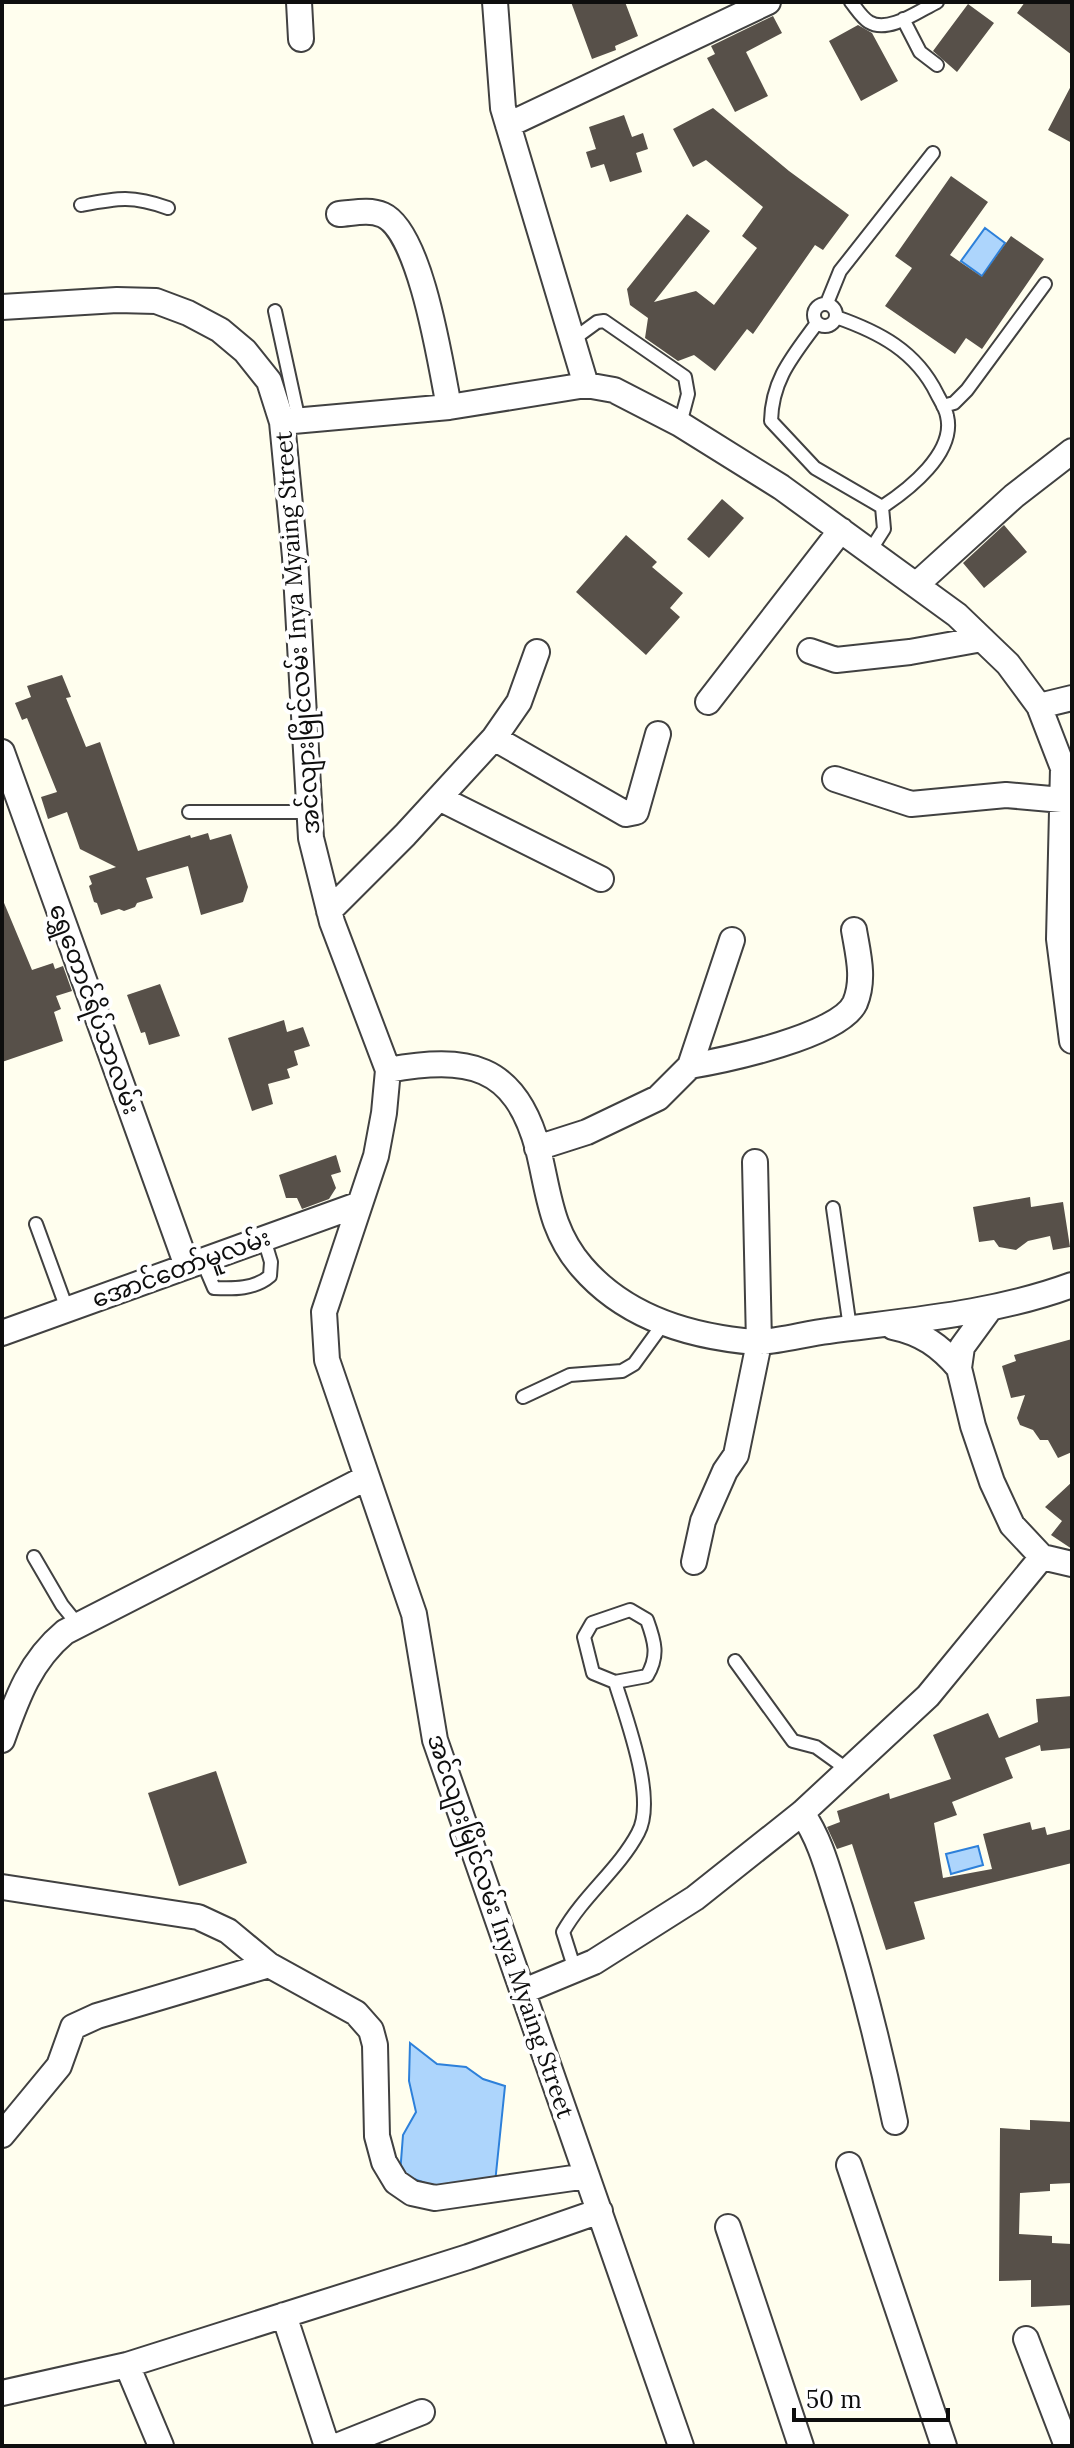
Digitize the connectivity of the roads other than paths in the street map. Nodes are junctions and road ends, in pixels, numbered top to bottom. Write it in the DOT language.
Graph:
graph roads {
  1 [pos="299,2"];
  2 [pos="495,2"];
  3 [pos="768,2"];
  4 [pos="851,2"];
  5 [pos="937,2"];
  6 [pos="903,19"];
  7 [pos="301,39"];
  8 [pos="937,65"];
  9 [pos="508,125"];
  10 [pos="933,153"];
  11 [pos="81,205"];
  12 [pos="168,208"];
  13 [pos="339,214"];
  14 [pos="1045,284"];
  15 [pos="827,303"];
  16 [pos="2,307"];
  17 [pos="275,311"];
  18 [pos="836,317"];
  19 [pos="817,323"];
  20 [pos="571,341"];
  21 [pos="586,385"];
  22 [pos="943,406"];
  23 [pos="449,407"];
  24 [pos="290,422"];
  25 [pos="680,424"];
  26 [pos="1072,451"];
  27 [pos="882,507"];
  28 [pos="841,530"];
  29 [pos="870,551"];
  30 [pos="916,585"];
  31 [pos="982,639"];
  32 [pos="810,651"];
  33 [pos="537,652"];
  34 [pos="1072,698"];
  35 [pos="708,702"];
  36 [pos="1039,706"];
  37 [pos="658,734"];
  38 [pos="494,738"];
  39 [pos="2,752"];
  40 [pos="835,779"];
  41 [pos="9,790"];
  42 [pos="439,798"];
  43 [pos="1062,800"];
  44 [pos="189,812"];
  45 [pos="308,812"];
  46 [pos="601,879"];
  47 [pos="329,911"];
  48 [pos="854,930"];
  49 [pos="732,940"];
  50 [pos="1072,1041"];
  51 [pos="690,1066"];
  52 [pos="388,1070"];
  53 [pos="537,1148"];
  54 [pos="755,1162"];
  55 [pos="360,1204"];
  56 [pos="833,1208"];
  57 [pos="36,1224"];
  58 [pos="264,1239"];
  59 [pos="195,1263"];
  60 [pos="1072,1285"];
  61 [pos="67,1309"];
  62 [pos="989,1310"];
  63 [pos="663,1324"];
  64 [pos="883,1325"];
  65 [pos="850,1328"];
  66 [pos="2,1333"];
  67 [pos="759,1343"];
  68 [pos="959,1368"];
  69 [pos="523,1397"];
  70 [pos="366,1478"];
  71 [pos="34,1557"];
  72 [pos="694,1562"];
  73 [pos="1059,1562"];
  74 [pos="79,1626"];
  75 [pos="735,1661"];
  76 [pos="615,1682"];
  77 [pos="2,1740"];
  78 [pos="848,1770"];
  79 [pos="802,1813"];
  80 [pos="2,1887"];
  81 [pos="269,1965"];
  82 [pos="575,1970"];
  83 [pos="524,1991"];
  84 [pos="895,2122"];
  85 [pos="2,2135"];
  86 [pos="849,2165"];
  87 [pos="587,2176"];
  88 [pos="600,2211"];
  89 [pos="728,2227"];
  90 [pos="284,2315"];
  91 [pos="1026,2339"];
  92 [pos="127,2365"];
  93 [pos="2,2393"];
  94 [pos="422,2412"];
  95 [pos="161,2446"];
  96 [pos="327,2446"];
  97 [pos="337,2446"];
  98 [pos="681,2446"];
  99 [pos="801,2446"];
  100 [pos="944,2446"];
  101 [pos="1067,2446"];
  1 -- 7 [label="street"];
  2 -- 9 [label="street"];
  3 -- 9 [label="street"];
  4 -- 6 [label="lane"];
  5 -- 6 [label="lane"];
  6 -- 8 [label="lane"];
  9 -- 20 [label="street"];
  10 -- 15 [label="lane"];
  11 -- 12 [label="lane"];
  13 -- 23 [label="street"];
  14 -- 22 [label="lane"];
  15 -- 18 [label="lane"];
  15 -- 19 [label="lane"];
  16 -- 24 [label="street, အင်လျားမြိုင်လမ်း Inya Myaing Street"];
  17 -- 24 [label="lane"];
  18 -- 19 [label="lane"];
  18 -- 22 [label="lane"];
  19 -- 27 [label="lane"];
  20 -- 21 [label="street"];
  20 -- 25 [label="lane"];
  21 -- 23 [label="street"];
  21 -- 25 [label="street"];
  22 -- 27 [label="lane"];
  23 -- 24 [label="street"];
  24 -- 45 [label="street, အင်လျားမြိုင်လမ်း Inya Myaing Street"];
  25 -- 28 [label="street"];
  26 -- 30 [label="street"];
  27 -- 29 [label="lane"];
  28 -- 29 [label="street"];
  28 -- 35 [label="street"];
  29 -- 30 [label="street"];
  30 -- 31 [label="street"];
  31 -- 32 [label="street"];
  31 -- 36 [label="street"];
  33 -- 38 [label="street"];
  34 -- 36 [label="street"];
  36 -- 43 [label="street"];
  37 -- 38 [label="street"];
  38 -- 42 [label="street"];
  39 -- 41 [label="street, ရွှေတောင်ရိပ်သာလမ်း"];
  40 -- 43 [label="street"];
  41 -- 59 [label="street, ရွှေတောင်ရိပ်သာလမ်း"];
  42 -- 46 [label="street"];
  42 -- 47 [label="street"];
  43 -- 50 [label="street"];
  44 -- 45 [label="lane"];
  45 -- 47 [label="street, အင်လျားမြိုင်လမ်း Inya Myaing Street"];
  47 -- 52 [label="street, အင်လျားမြိုင်လမ်း Inya Myaing Street"];
  48 -- 51 [label="street"];
  49 -- 51 [label="street"];
  51 -- 53 [label="street"];
  52 -- 53 [label="street"];
  52 -- 55 [label="street, အင်လျားမြိုင်လမ်း Inya Myaing Street"];
  53 -- 63 [label="street"];
  54 -- 67 [label="street"];
  55 -- 58 [label="street, အောင်တော်မူလမ်း"];
  55 -- 70 [label="street, အင်လျားမြိုင်လမ်း Inya Myaing Street"];
  56 -- 65 [label="lane"];
  57 -- 61 [label="lane"];
  58 -- 59 [label="street, အောင်တော်မူလမ်း"];
  58 -- 59 [label="lane"];
  59 -- 61 [label="street, အောင်တော်မူလမ်း"];
  60 -- 62 [label="street"];
  61 -- 66 [label="street, အောင်တော်မူလမ်း"];
  62 -- 64 [label="street"];
  62 -- 68 [label="street"];
  63 -- 67 [label="street"];
  63 -- 69 [label="lane"];
  64 -- 65 [label="street"];
  64 -- 68 [label="street"];
  65 -- 67 [label="street"];
  67 -- 72 [label="street"];
  68 -- 73 [label="street"];
  70 -- 74 [label="street"];
  70 -- 83 [label="street, အင်လျားမြိုင်လမ်း Inya Myaing Street"];
  71 -- 74 [label="lane"];
  73 -- 78 [label="street"];
  74 -- 77 [label="street"];
  75 -- 78 [label="lane"];
  76 -- 76 [label="lane"];
  76 -- 82 [label="lane"];
  78 -- 79 [label="street"];
  79 -- 82 [label="street"];
  79 -- 84 [label="street"];
  80 -- 81 [label="street"];
  81 -- 85 [label="street"];
  81 -- 87 [label="street"];
  82 -- 83 [label="street"];
  83 -- 87 [label="street, အင်လျားမြိုင်လမ်း Inya Myaing Street"];
  86 -- 100 [label="street"];
  87 -- 88 [label="street, အင်လျားမြိုင်လမ်း Inya Myaing Street"];
  88 -- 90 [label="street"];
  88 -- 98 [label="street, အင်လျားမြိုင်လမ်း Inya Myaing Street"];
  89 -- 99 [label="street"];
  90 -- 92 [label="street"];
  90 -- 96 [label="street"];
  91 -- 101 [label="street"];
  92 -- 93 [label="street"];
  92 -- 95 [label="street"];
  94 -- 97 [label="street"];
}
